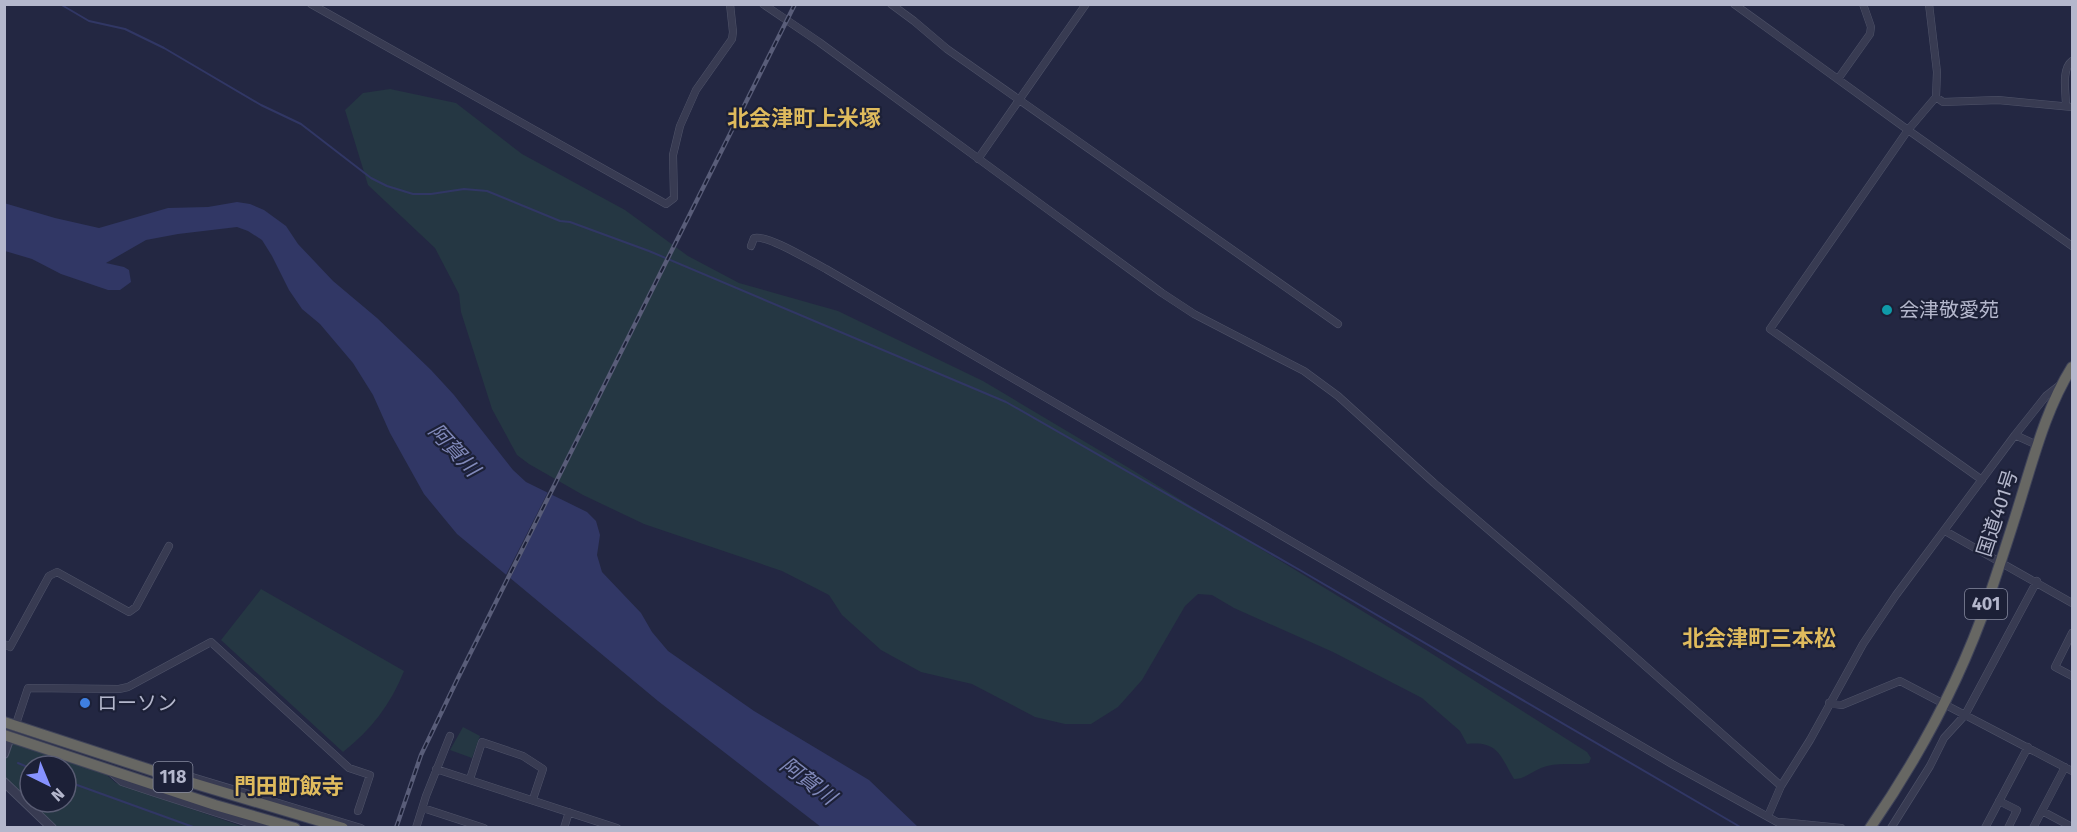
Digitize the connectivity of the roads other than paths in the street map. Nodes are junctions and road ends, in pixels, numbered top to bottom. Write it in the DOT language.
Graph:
graph roads {
  1 [pos="311,4"];
  2 [pos="730,4"];
  3 [pos="763,4"];
  4 [pos="891,4"];
  5 [pos="1086,4"];
  6 [pos="1734,4"];
  7 [pos="1863,4"];
  8 [pos="1929,4"];
  9 [pos="2073,61"];
  10 [pos="1838,79"];
  11 [pos="1936,97"];
  12 [pos="1019,101"];
  13 [pos="2069,107"];
  14 [pos="1908,130"];
  15 [pos="978,159"];
  16 [pos="751,246"];
  17 [pos="2073,246"];
  18 [pos="1338,324"];
  19 [pos="2073,367"];
  20 [pos="2062,384"];
  21 [pos="2015,435"];
  22 [pos="2037,445"];
  23 [pos="1982,480"];
  24 [pos="1945,531"];
  25 [pos="169,546"];
  26 [pos="2000,562"];
  27 [pos="2037,581"];
  28 [pos="2073,603"];
  29 [pos="2073,633"];
  30 [pos="4,644"];
  31 [pos="2073,676"];
  32 [pos="1829,703"];
  33 [pos="1944,703"];
  34 [pos="1965,715"];
  35 [pos="10,724"];
  36 [pos="7,736"];
  37 [pos="450,736"];
  38 [pos="2028,747"];
  39 [pos="86,749"];
  40 [pos="4,754"];
  41 [pos="106,769"];
  42 [pos="436,769"];
  43 [pos="2069,769"];
  44 [pos="470,779"];
  45 [pos="4,782"];
  46 [pos="1781,786"];
  47 [pos="533,799"];
  48 [pos="1999,801"];
  49 [pos="423,808"];
  50 [pos="358,811"];
  51 [pos="2042,811"];
  52 [pos="570,812"];
  53 [pos="1768,816"];
  54 [pos="1778,822"];
  55 [pos="480,827"];
  56 [pos="2073,827"];
  57 [pos="52,828"];
  58 [pos="264,828"];
  59 [pos="295,828"];
  60 [pos="343,828"];
  61 [pos="361,828"];
  62 [pos="416,828"];
  63 [pos="564,828"];
  64 [pos="617,828"];
  65 [pos="1788,828"];
  66 [pos="1841,828"];
  67 [pos="1870,828"];
  68 [pos="1891,828"];
  69 [pos="1985,828"];
  70 [pos="2008,828"];
  71 [pos="2033,828"];
  1 -- 2 [label="street"];
  3 -- 15 [label="street"];
  4 -- 12 [label="street"];
  5 -- 12 [label="street"];
  6 -- 10 [label="street"];
  7 -- 10 [label="street"];
  8 -- 11 [label="street"];
  9 -- 13 [label="street"];
  10 -- 14 [label="street"];
  11 -- 13 [label="street"];
  11 -- 14 [label="street"];
  12 -- 15 [label="street"];
  12 -- 18 [label="street"];
  14 -- 17 [label="street"];
  14 -- 23 [label="street"];
  15 -- 46 [label="street"];
  16 -- 53 [label="street"];
  19 -- 20 [label="highway, 国道401号 / 401"];
  20 -- 21 [label="street"];
  20 -- 22 [label="highway, 国道401号 / 401"];
  21 -- 22 [label="street"];
  21 -- 23 [label="street"];
  22 -- 26 [label="highway, 国道401号 / 401"];
  23 -- 24 [label="street"];
  24 -- 26 [label="street"];
  24 -- 32 [label="street"];
  25 -- 30 [label="street"];
  26 -- 27 [label="street"];
  26 -- 33 [label="highway, 国道401号 / 401"];
  27 -- 28 [label="street"];
  27 -- 34 [label="street"];
  29 -- 31 [label="street"];
  32 -- 33 [label="street"];
  32 -- 46 [label="street"];
  33 -- 34 [label="street"];
  33 -- 67 [label="highway, 国道401号 / 401"];
  34 -- 38 [label="street"];
  34 -- 68 [label="street"];
  35 -- 36 [label="street"];
  35 -- 39 [label="highway, 118"];
  35 -- 50 [label="street"];
  36 -- 40 [label="street"];
  36 -- 41 [label="highway, 118"];
  37 -- 42 [label="street"];
  38 -- 43 [label="street"];
  38 -- 48 [label="street"];
  39 -- 60 [label="highway, 118"];
  39 -- 61 [label="street"];
  41 -- 58 [label="street"];
  41 -- 59 [label="highway, 118"];
  42 -- 44 [label="street"];
  42 -- 49 [label="street"];
  43 -- 51 [label="street"];
  44 -- 47 [label="street"];
  44 -- 47 [label="street"];
  45 -- 57 [label="street"];
  46 -- 53 [label="street"];
  47 -- 52 [label="street"];
  48 -- 69 [label="street"];
  48 -- 70 [label="street"];
  49 -- 55 [label="street"];
  49 -- 62 [label="street"];
  51 -- 56 [label="street"];
  51 -- 71 [label="street"];
  52 -- 63 [label="street"];
  52 -- 64 [label="street"];
  53 -- 54 [label="street"];
  54 -- 65 [label="street"];
  54 -- 66 [label="street"];
}
